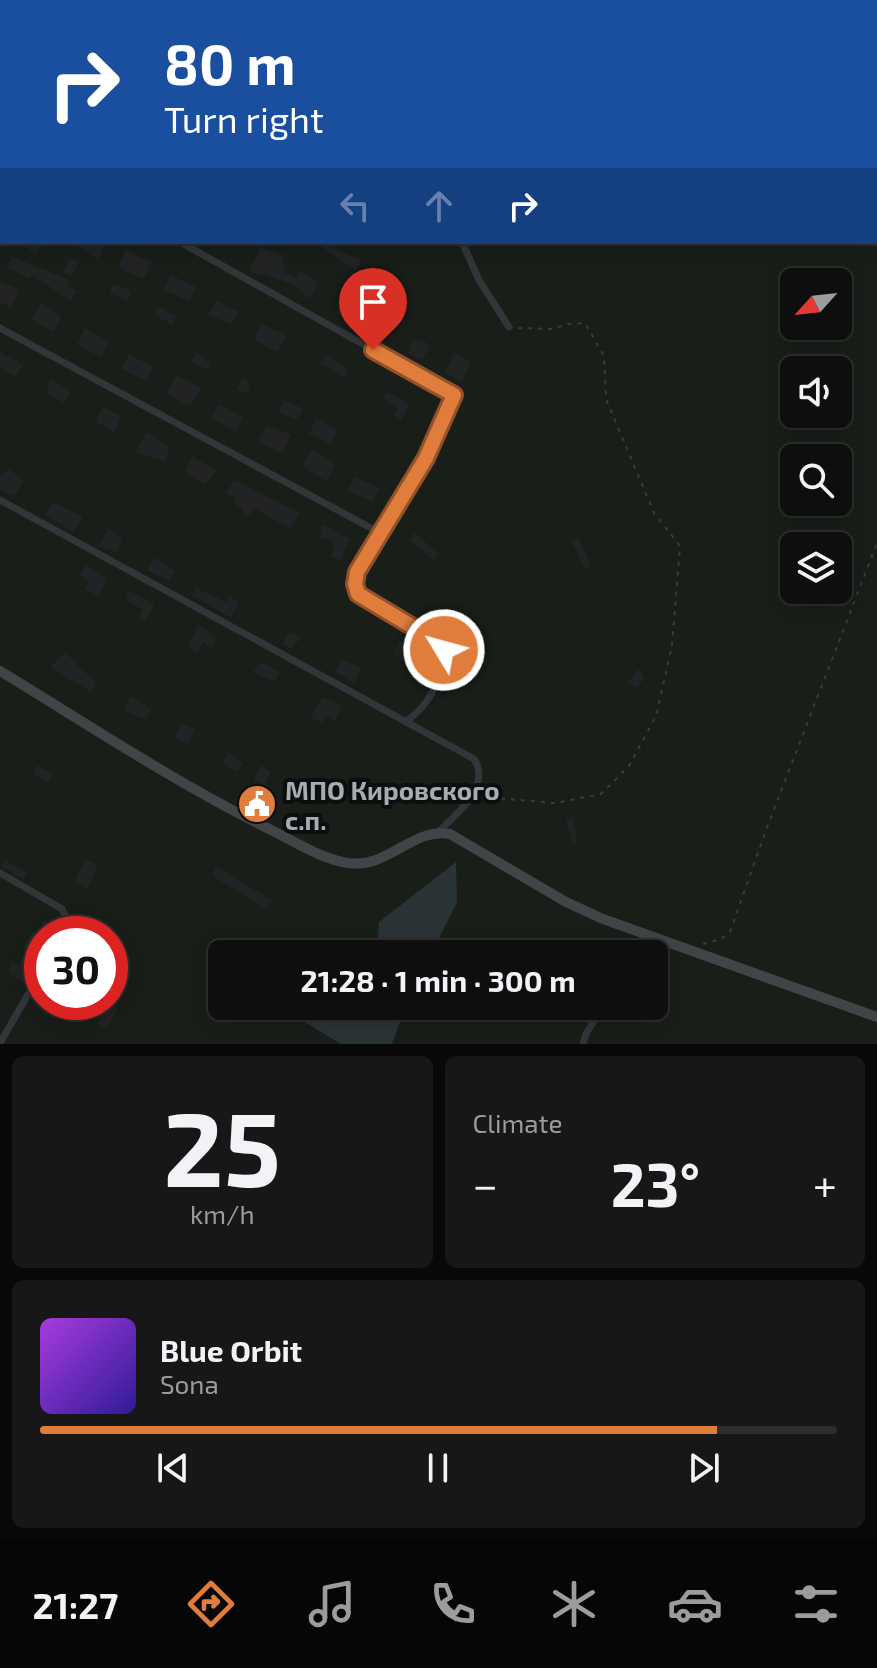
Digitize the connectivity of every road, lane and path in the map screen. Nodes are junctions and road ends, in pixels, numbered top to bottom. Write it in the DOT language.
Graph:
graph roads {
  1 [pos="184,244"];
  2 [pos="463,244"];
  3 [pos="509,327"];
  4 [pos="0,328"];
  5 [pos="0,500"];
  6 [pos="380,533"];
  7 [pos="877,543"];
  8 [pos="0,671"];
  9 [pos="406,722"];
  10 [pos="472,796"];
  11 [pos="438,832"];
  12 [pos="0,873"];
  13 [pos="65,916"];
  14 [pos="645,933"];
  15 [pos="641,940"];
  16 [pos="688,948"];
  17 [pos="24,1001"];
  18 [pos="877,1017"];
  19 [pos="594,1020"];
  20 [pos="0,1043"];
  21 [pos="583,1044"];
  1 -- 6 [label="street"];
  2 -- 3 [label="street"];
  3 -- 10 [label="path"];
  4 -- 6 [label="street"];
  5 -- 9 [label="street"];
  6 -- 9 [label="street"];
  7 -- 16 [label="path"];
  8 -- 11 [label="street"];
  9 -- 10 [label="street"];
  10 -- 11 [label="street"];
  11 -- 14 [label="street"];
  12 -- 13 [label="street"];
  14 -- 15 [label="street"];
  14 -- 16 [label="street"];
  16 -- 18 [label="street"];
  17 -- 20 [label="street"];
  19 -- 21 [label="street"];
}
